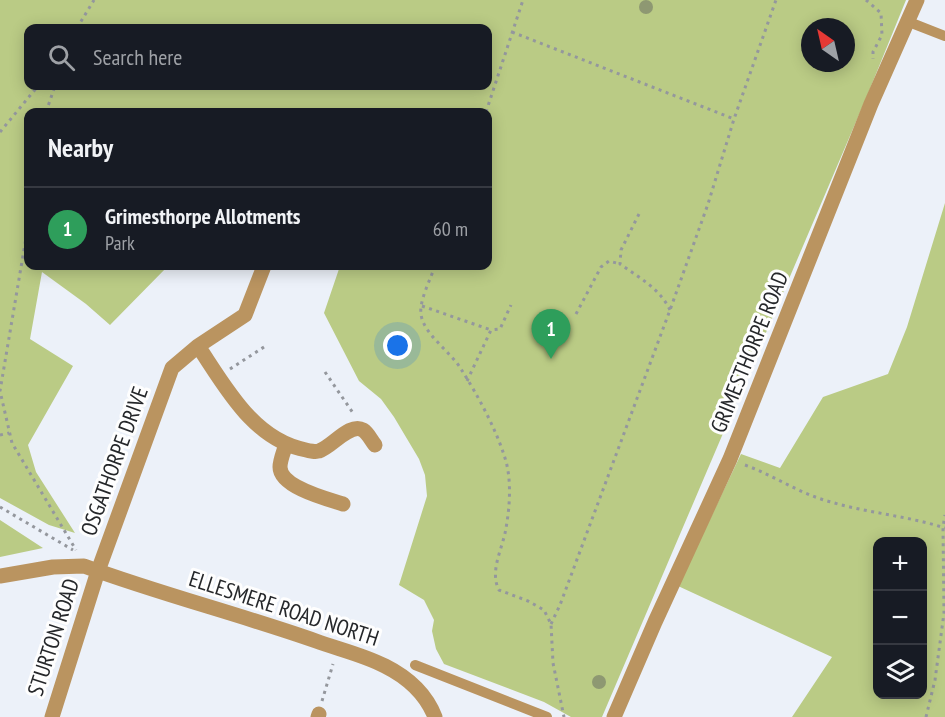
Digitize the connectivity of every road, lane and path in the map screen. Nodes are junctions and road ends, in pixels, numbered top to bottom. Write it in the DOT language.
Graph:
graph roads {
  1 [pos="94,0"];
  2 [pos="523,0"];
  3 [pos="776,0"];
  4 [pos="866,0"];
  5 [pos="917,0"];
  6 [pos="909,22"];
  7 [pos="79,24"];
  8 [pos="512,32"];
  9 [pos="945,36"];
  10 [pos="873,62"];
  11 [pos="35,90"];
  12 [pos="54,90"];
  13 [pos="47,108"];
  14 [pos="487,108"];
  15 [pos="734,119"];
  16 [pos="0,132"];
  17 [pos="639,214"];
  18 [pos="24,250"];
  19 [pos="620,264"];
  20 [pos="262,270"];
  21 [pos="434,270"];
  22 [pos="511,305"];
  23 [pos="422,306"];
  24 [pos="670,310"];
  25 [pos="576,314"];
  26 [pos="491,330"];
  27 [pos="198,346"];
  28 [pos="264,347"];
  29 [pos="325,372"];
  30 [pos="219,376"];
  31 [pos="468,381"];
  32 [pos="9,433"];
  33 [pos="0,435"];
  34 [pos="371,438"];
  35 [pos="286,444"];
  36 [pos="730,459"];
  37 [pos="343,504"];
  38 [pos="0,507"];
  39 [pos="945,516"];
  40 [pos="944,528"];
  41 [pos="98,571"];
  42 [pos="0,576"];
  43 [pos="551,624"];
  44 [pos="338,649"];
  45 [pos="415,665"];
  46 [pos="324,693"];
  47 [pos="52,717"];
  48 [pos="435,717"];
  49 [pos="547,717"];
  50 [pos="564,717"];
  51 [pos="614,717"];
  52 [pos="926,717"];
  1 -- 7 [label="path"];
  2 -- 8 [label="path"];
  3 -- 15 [label="path"];
  4 -- 10 [label="path"];
  5 -- 6 [label="street, GRIMESTHORPE ROAD"];
  6 -- 9 [label="lane"];
  6 -- 36 [label="street, GRIMESTHORPE ROAD"];
  8 -- 14 [label="path"];
  8 -- 15 [label="path"];
  11 -- 16 [label="path"];
  12 -- 13 [label="path"];
  15 -- 24 [label="path"];
  17 -- 19 [label="path"];
  18 -- 32 [label="path"];
  19 -- 24 [label="path"];
  19 -- 25 [label="path"];
  20 -- 27 [label="street"];
  21 -- 23 [label="path"];
  22 -- 26 [label="path"];
  23 -- 26 [label="path"];
  23 -- 31 [label="path"];
  24 -- 43 [label="path"];
  26 -- 31 [label="path"];
  27 -- 30 [label="street"];
  27 -- 41 [label="street, OSGATHORPE DRIVE"];
  28 -- 30 [label="path"];
  29 -- 34 [label="path"];
  30 -- 35 [label="street"];
  31 -- 43 [label="path"];
  32 -- 33 [label="path"];
  32 -- 38 [label="path"];
  34 -- 35 [label="street"];
  35 -- 37 [label="street"];
  36 -- 40 [label="path"];
  36 -- 51 [label="street, GRIMESTHORPE ROAD"];
  39 -- 40 [label="path"];
  40 -- 52 [label="path"];
  41 -- 42 [label="street, ELLESMERE ROAD NORTH"];
  41 -- 44 [label="street, ELLESMERE ROAD NORTH"];
  41 -- 47 [label="street, STURTON ROAD"];
  43 -- 50 [label="path"];
  44 -- 46 [label="path"];
  44 -- 48 [label="street, ELLESMERE ROAD NORTH"];
  45 -- 49 [label="lane"];
}
